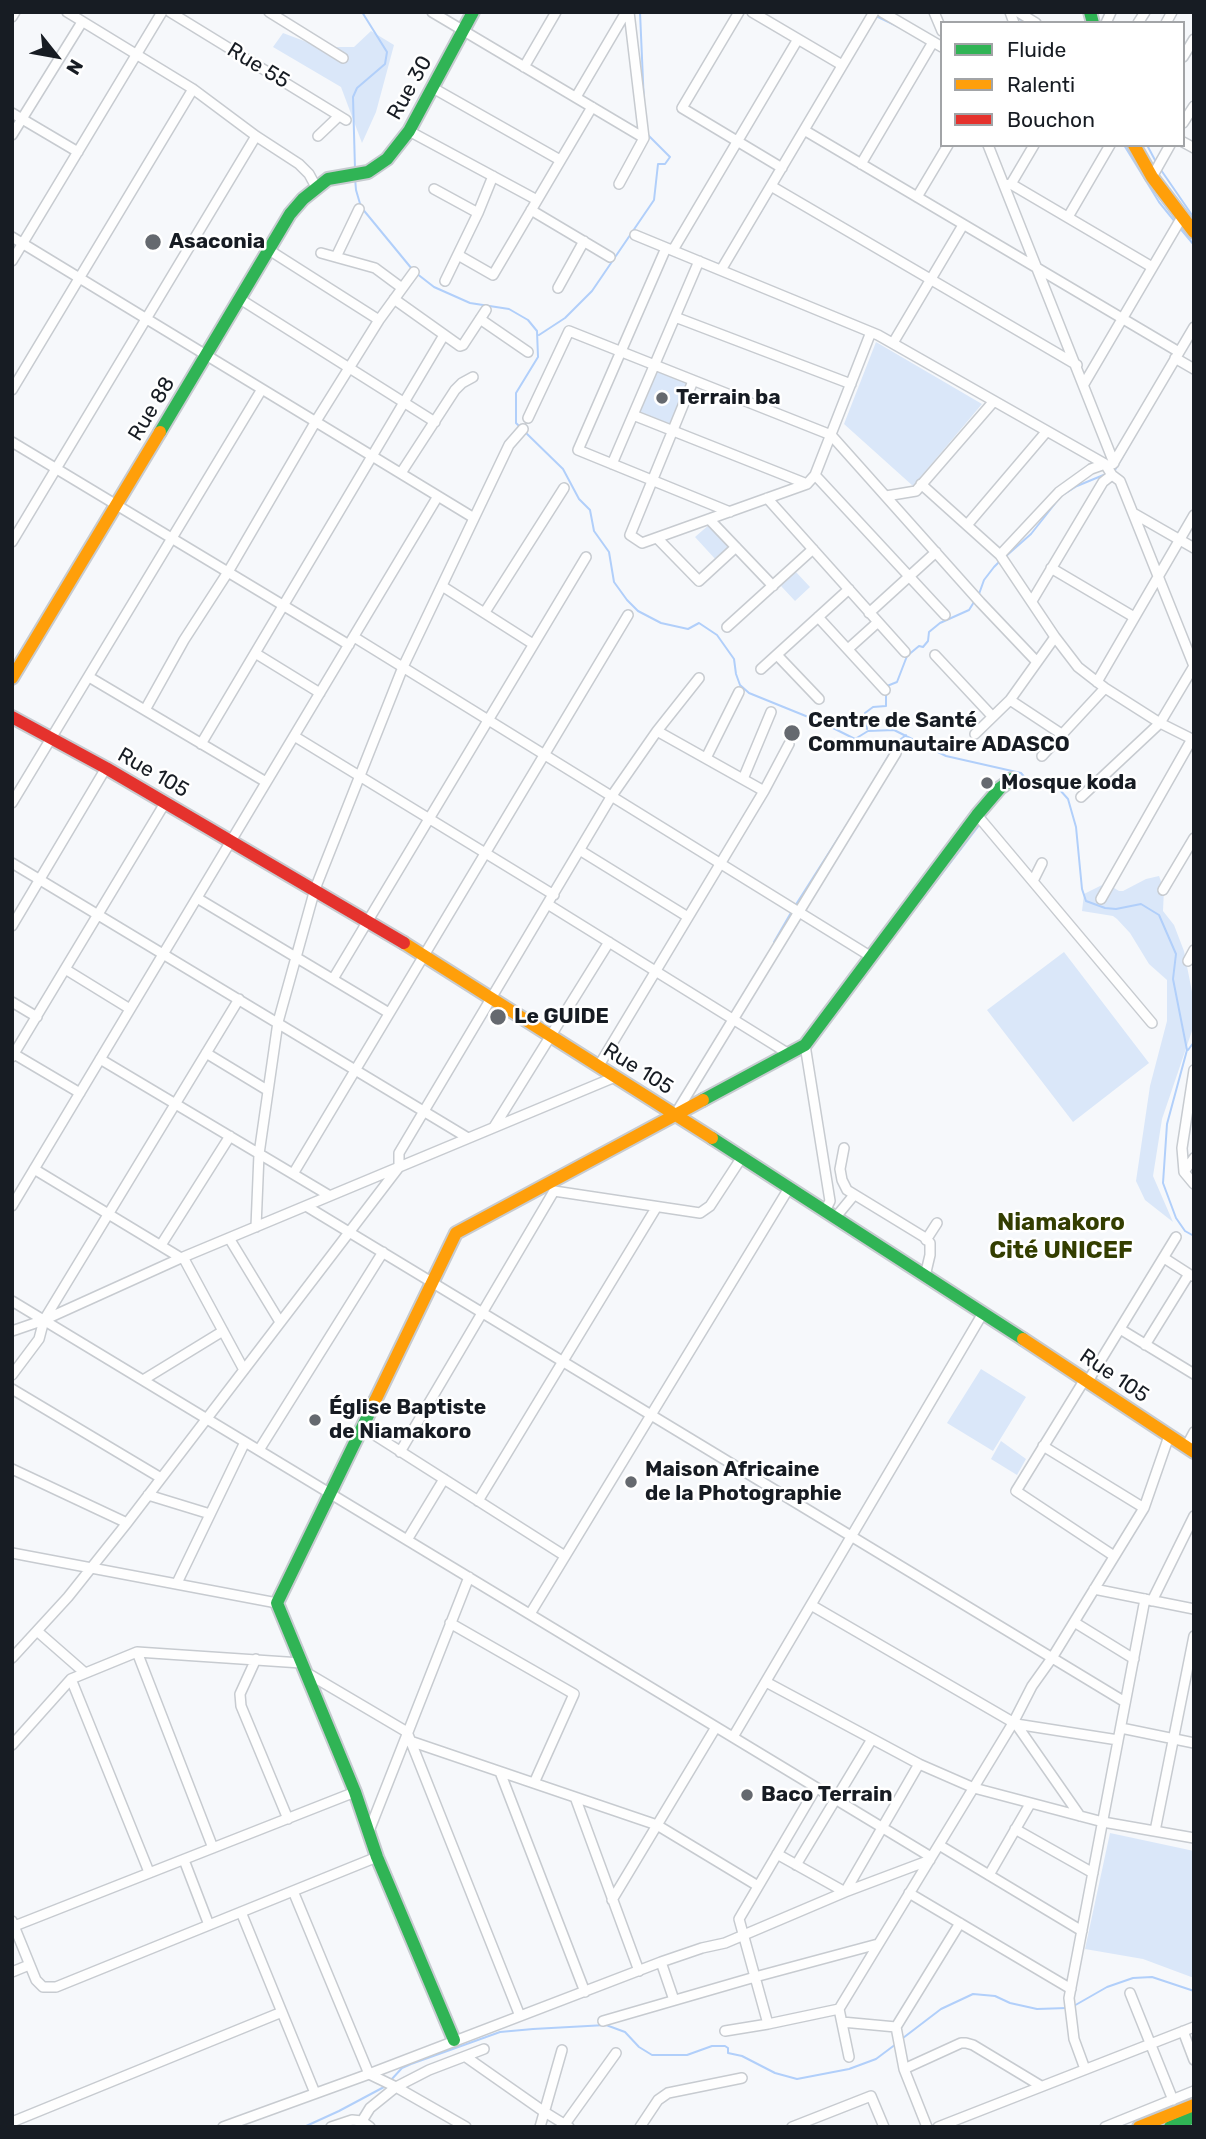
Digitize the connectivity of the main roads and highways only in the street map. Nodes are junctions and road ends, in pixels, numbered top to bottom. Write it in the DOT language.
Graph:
graph roads {
  1 [pos="473,12"];
  2 [pos="1135,147"];
  3 [pos="368,172"];
  4 [pos="1194,232"];
  5 [pos="12,678"];
  6 [pos="12,717"];
  7 [pos="1012,779"];
  8 [pos="675,1115"];
  9 [pos="1190,1450"];
  10 [pos="454,2040"];
  11 [pos="1194,2105"];
  12 [pos="1194,2117"];
  13 [pos="1139,2127"];
  14 [pos="1170,2127"];
  1 -- 3 [label="main road, Rue 30"];
  2 -- 4 [label="main road"];
  3 -- 5 [label="main road, Rue 88"];
  6 -- 8 [label="main road, Rue 105"];
  7 -- 8 [label="main road"];
  8 -- 9 [label="main road, Rue 105"];
  8 -- 10 [label="main road"];
  11 -- 13 [label="main road"];
  12 -- 14 [label="main road"];
}
